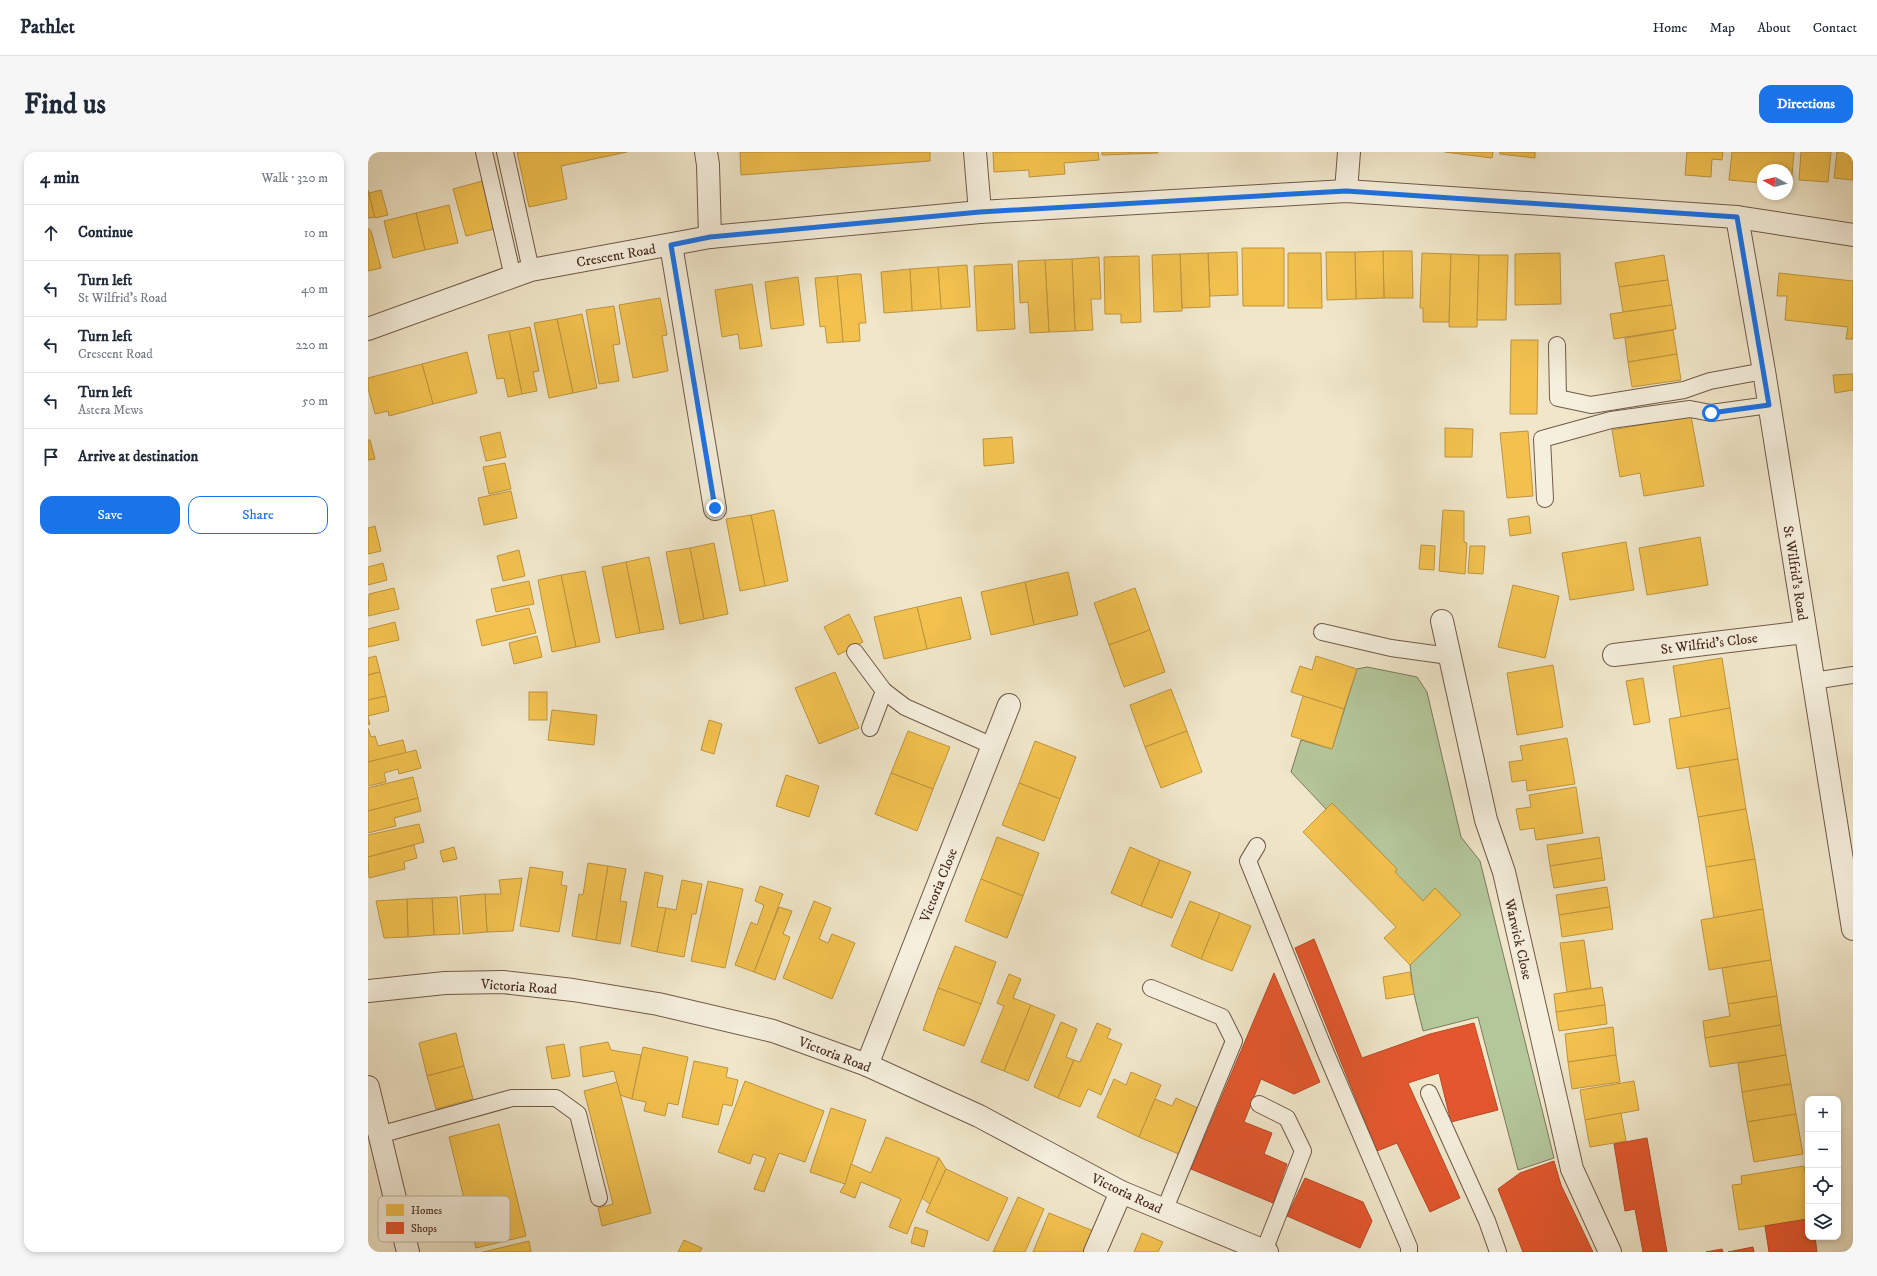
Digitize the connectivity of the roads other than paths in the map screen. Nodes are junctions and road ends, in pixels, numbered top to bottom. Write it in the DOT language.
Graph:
graph roads {
  1 [pos="484,152"];
  2 [pos="505,152"];
  3 [pos="706,152"];
  4 [pos="975,152"];
  5 [pos="1349,152"];
  6 [pos="1346,191"];
  7 [pos="980,212"];
  8 [pos="1737,217"];
  9 [pos="1853,235"];
  10 [pos="710,237"];
  11 [pos="671,245"];
  12 [pos="522,274"];
  13 [pos="368,329"];
  14 [pos="1557,345"];
  15 [pos="1764,370"];
  16 [pos="1769,405"];
  17 [pos="1545,499"];
  18 [pos="715,508"];
  19 [pos="1442,621"];
  20 [pos="1322,632"];
  21 [pos="1805,632"];
  22 [pos="855,652"];
  23 [pos="1614,655"];
  24 [pos="1449,656"];
  25 [pos="1853,675"];
  26 [pos="1813,681"];
  27 [pos="884,691"];
  28 [pos="1009,705"];
  29 [pos="870,728"];
  30 [pos="993,746"];
  31 [pos="1257,846"];
  32 [pos="1853,929"];
  33 [pos="1151,988"];
  34 [pos="368,991"];
  35 [pos="867,1065"];
  36 [pos="368,1087"];
  37 [pos="1429,1093"];
  38 [pos="1259,1104"];
  39 [pos="379,1135"];
  40 [pos="1121,1192"];
  41 [pos="394,1196"];
  42 [pos="599,1198"];
  43 [pos="1164,1211"];
  44 [pos="406,1242"];
  45 [pos="1236,1247"];
  46 [pos="1265,1251"];
  47 [pos="408,1252"];
  48 [pos="1095,1252"];
  49 [pos="1409,1252"];
  50 [pos="1498,1252"];
  51 [pos="1610,1252"];
  1 -- 12 [label="lane"];
  2 -- 12 [label="lane"];
  3 -- 10 [label="street"];
  4 -- 7 [label="street"];
  5 -- 6 [label="street"];
  6 -- 7 [label="street, Crescent Road"];
  6 -- 8 [label="street, Crescent Road"];
  7 -- 10 [label="street, Crescent Road"];
  8 -- 9 [label="street, Crescent Road"];
  8 -- 15 [label="street, St Wilfrid's Road"];
  10 -- 11 [label="street, Crescent Road"];
  11 -- 12 [label="street, Crescent Road"];
  11 -- 18 [label="street"];
  12 -- 13 [label="street, Crescent Road"];
  14 -- 15 [label="lane"];
  15 -- 16 [label="street, St Wilfrid's Road"];
  16 -- 17 [label="lane"];
  16 -- 21 [label="street, St Wilfrid's Road"];
  19 -- 24 [label="street, Warwick Close"];
  20 -- 24 [label="lane"];
  21 -- 23 [label="street, St Wilfrid's Close"];
  21 -- 26 [label="street, St Wilfrid's Road"];
  22 -- 27 [label="lane"];
  24 -- 51 [label="street, Warwick Close"];
  25 -- 26 [label="lane"];
  26 -- 32 [label="street, St Wilfrid's Road"];
  27 -- 29 [label="lane"];
  27 -- 30 [label="lane"];
  28 -- 30 [label="street, Victoria Close"];
  30 -- 35 [label="street, Victoria Close"];
  31 -- 49 [label="lane"];
  33 -- 43 [label="lane"];
  34 -- 35 [label="street, Victoria Road"];
  35 -- 40 [label="street, Victoria Road"];
  36 -- 39 [label="street"];
  37 -- 50 [label="lane"];
  38 -- 46 [label="lane"];
  39 -- 41 [label="street"];
  39 -- 42 [label="lane"];
  40 -- 43 [label="street, Victoria Road"];
  40 -- 48 [label="street"];
  43 -- 45 [label="street, Victoria Road"];
  44 -- 47 [label="street"];
  45 -- 46 [label="street, Victoria Road"];
}
